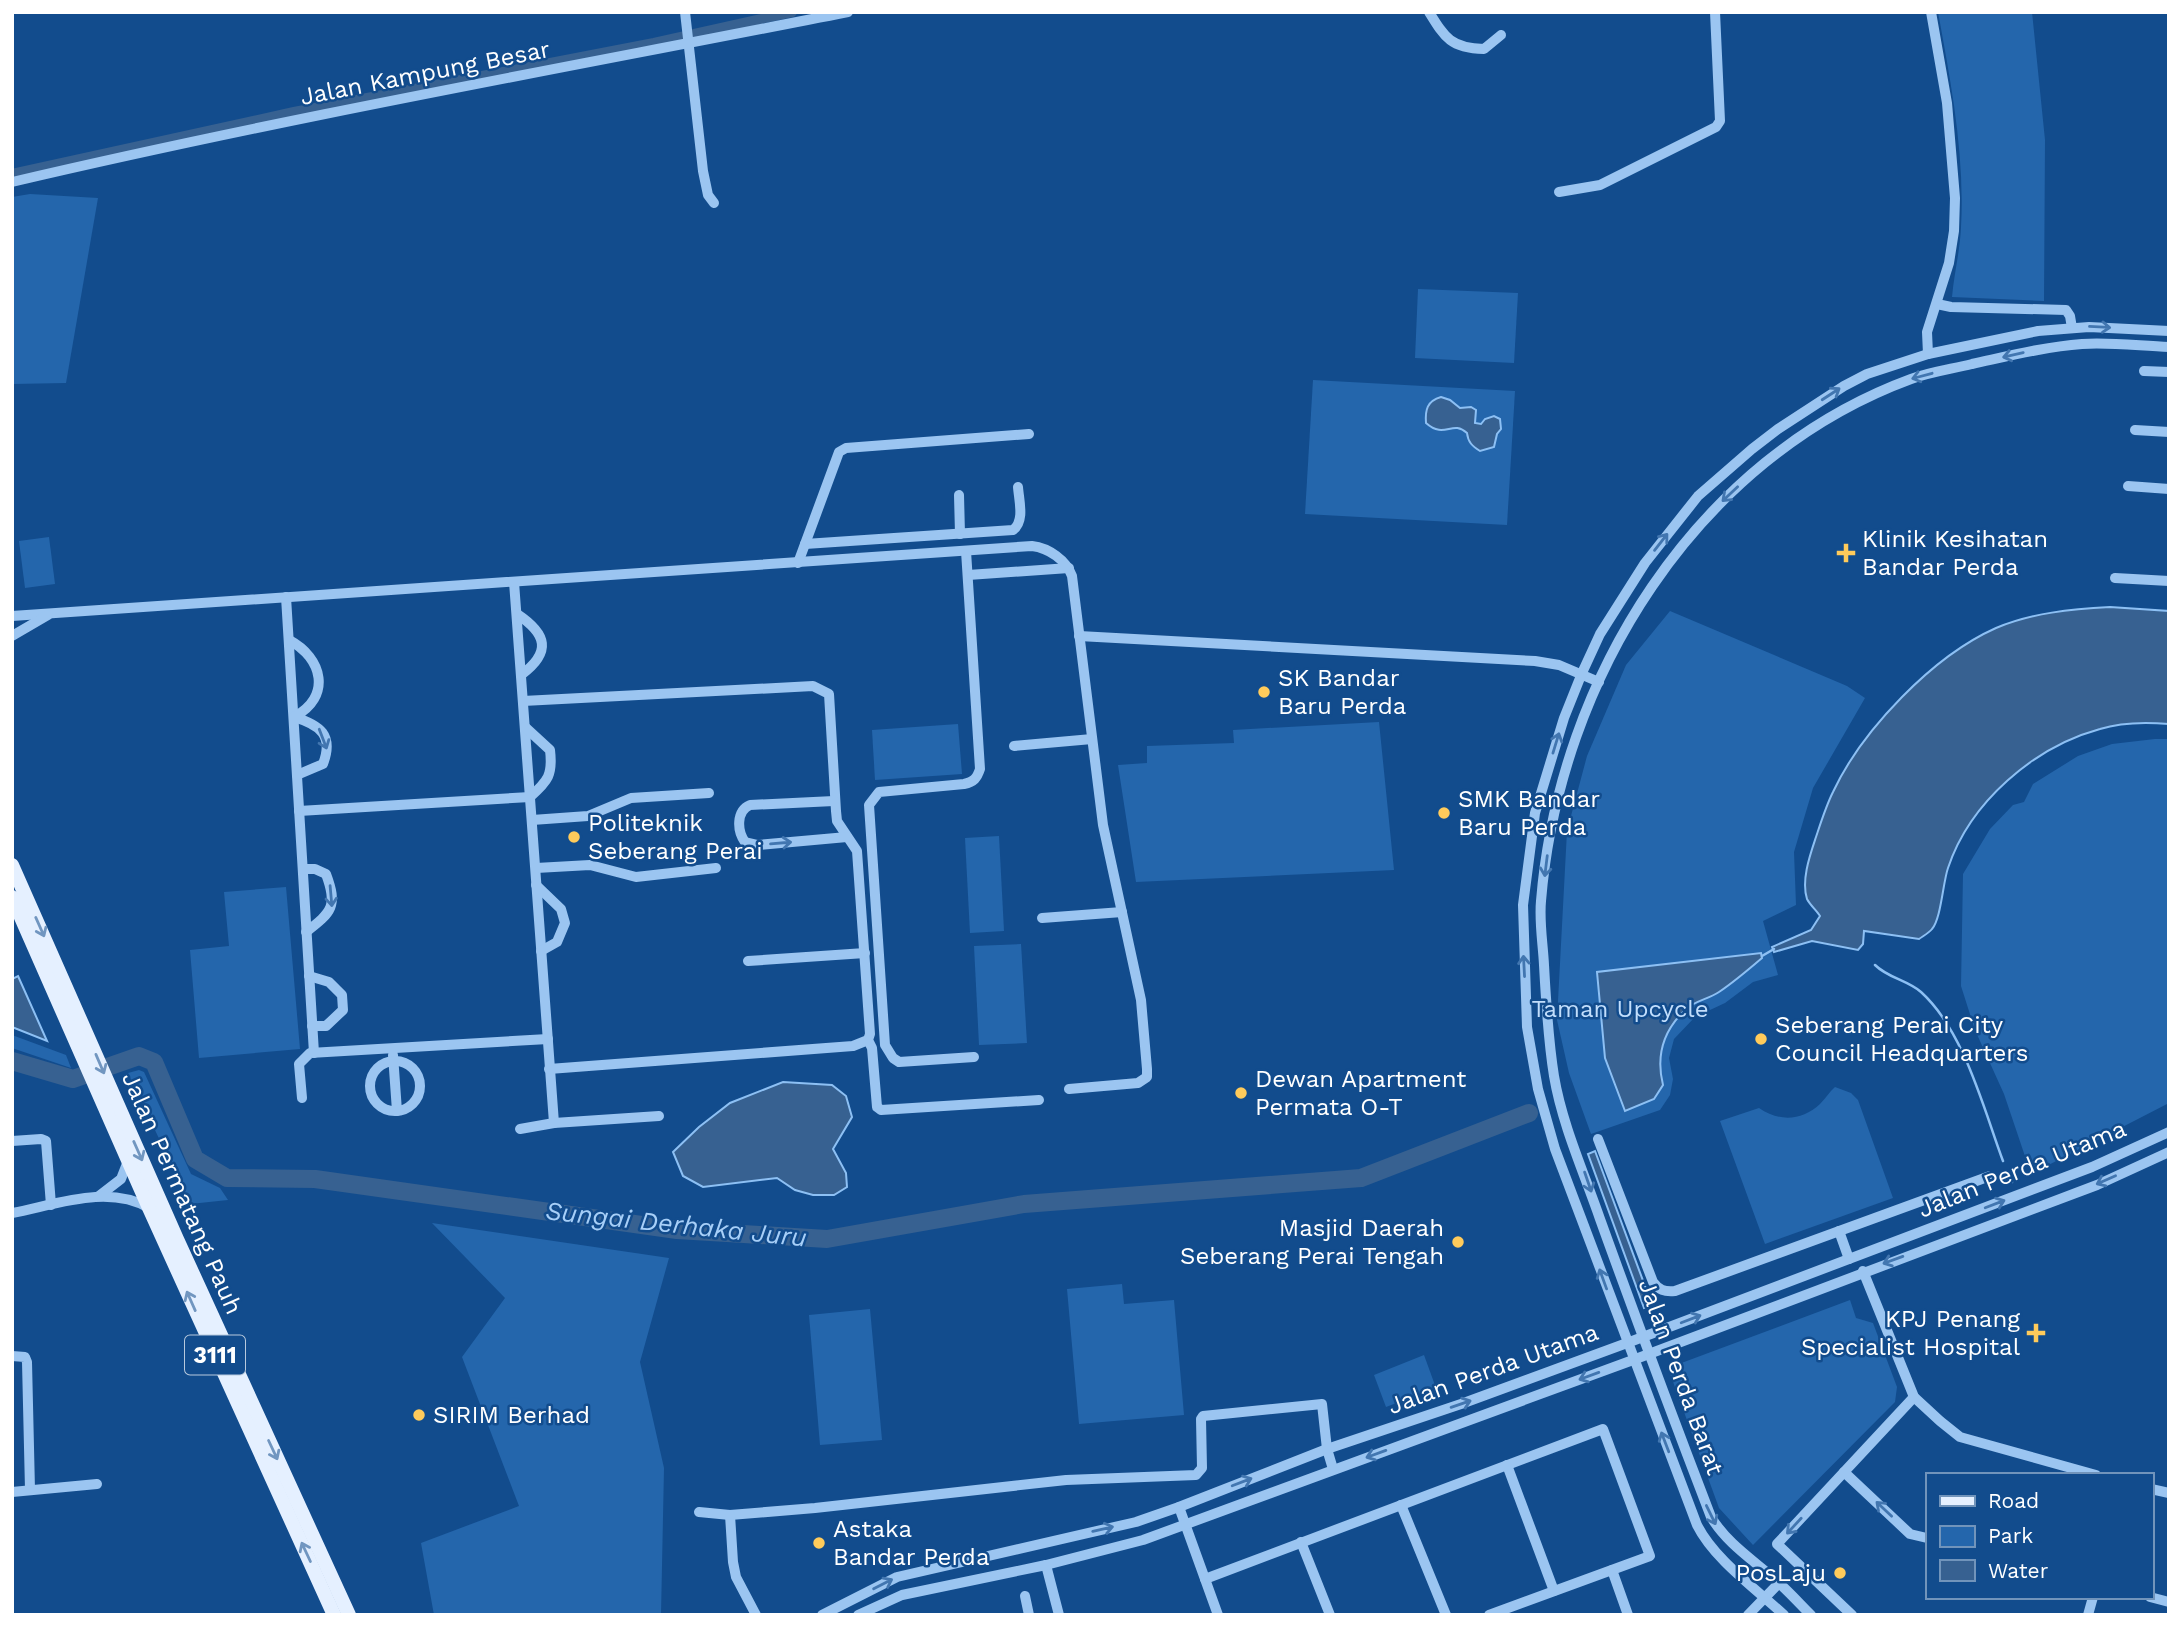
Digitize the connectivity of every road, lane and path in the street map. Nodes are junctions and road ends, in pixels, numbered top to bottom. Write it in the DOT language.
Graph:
graph roads {
  1 [pos="684,12"];
  2 [pos="848,12"];
  3 [pos="1429,12"];
  4 [pos="1715,12"];
  5 [pos="1931,12"];
  6 [pos="1501,35"];
  7 [pos="687,42"];
  8 [pos="12,182"];
  9 [pos="1559,192"];
  10 [pos="714,203"];
  11 [pos="1937,304"];
  12 [pos="2072,328"];
  13 [pos="2169,331"];
  14 [pos="1984,342"];
  15 [pos="2169,347"];
  16 [pos="1928,354"];
  17 [pos="1989,360"];
  18 [pos="2144,371"];
  19 [pos="2169,372"];
  20 [pos="2135,430"];
  21 [pos="2169,432"];
  22 [pos="1030,434"];
  23 [pos="2127,486"];
  24 [pos="1018,487"];
  25 [pos="2169,489"];
  26 [pos="959,495"];
  27 [pos="960,534"];
  28 [pos="805,544"];
  29 [pos="966,551"];
  30 [pos="798,563"];
  31 [pos="1069,568"];
  32 [pos="968,575"];
  33 [pos="2115,578"];
  34 [pos="2169,581"];
  35 [pos="514,582"];
  36 [pos="286,597"];
  37 [pos="50,614"];
  38 [pos="517,614"];
  39 [pos="12,616"];
  40 [pos="12,635"];
  41 [pos="1079,636"];
  42 [pos="289,640"];
  43 [pos="1582,673"];
  44 [pos="521,675"];
  45 [pos="1599,682"];
  46 [pos="523,701"];
  47 [pos="294,717"];
  48 [pos="525,727"];
  49 [pos="1092,739"];
  50 [pos="1014,746"];
  51 [pos="297,775"];
  52 [pos="709,793"];
  53 [pos="530,797"];
  54 [pos="834,801"];
  55 [pos="299,811"];
  56 [pos="532,820"];
  57 [pos="847,837"];
  58 [pos="12,865"];
  59 [pos="536,868"];
  60 [pos="716,868"];
  61 [pos="303,869"];
  62 [pos="536,885"];
  63 [pos="12,897"];
  64 [pos="1122,912"];
  65 [pos="1042,918"];
  66 [pos="306,932"];
  67 [pos="541,951"];
  68 [pos="865,953"];
  69 [pos="748,961"];
  70 [pos="309,976"];
  71 [pos="312,1026"];
  72 [pos="548,1040"];
  73 [pos="868,1040"];
  74 [pos="84,1043"];
  75 [pos="392,1047"];
  76 [pos="314,1053"];
  77 [pos="974,1057"];
  78 [pos="393,1061"];
  79 [pos="549,1069"];
  80 [pos="1069,1089"];
  81 [pos="104,1091"];
  82 [pos="302,1098"];
  83 [pos="1039,1100"];
  84 [pos="397,1111"];
  85 [pos="659,1116"];
  86 [pos="554,1123"];
  87 [pos="520,1129"];
  88 [pos="2169,1132"];
  89 [pos="1598,1139"];
  90 [pos="12,1141"];
  91 [pos="2169,1152"];
  92 [pos="128,1161"];
  93 [pos="1990,1176"];
  94 [pos="99,1196"];
  95 [pos="51,1205"];
  96 [pos="149,1208"];
  97 [pos="12,1213"];
  98 [pos="1839,1231"];
  99 [pos="1849,1259"];
  100 [pos="1863,1271"];
  101 [pos="1642,1338"];
  102 [pos="1627,1343"];
  103 [pos="1648,1354"];
  104 [pos="12,1356"];
  105 [pos="1633,1360"];
  106 [pos="1914,1397"];
  107 [pos="1327,1449"];
  108 [pos="1507,1465"];
  109 [pos="1334,1469"];
  110 [pos="1844,1472"];
  111 [pos="2089,1473"];
  112 [pos="97,1484"];
  113 [pos="30,1490"];
  114 [pos="12,1492"];
  115 [pos="1401,1505"];
  116 [pos="1179,1507"];
  117 [pos="699,1512"];
  118 [pos="730,1515"];
  119 [pos="1185,1525"];
  120 [pos="1926,1538"];
  121 [pos="1301,1542"];
  122 [pos="1046,1565"];
  123 [pos="1612,1570"];
  124 [pos="1205,1578"];
  125 [pos="1779,1583"];
  126 [pos="1554,1591"];
  127 [pos="1025,1596"];
  128 [pos="1765,1597"];
  129 [pos="1027,1614"];
  130 [pos="334,1615"];
  131 [pos="349,1615"];
  132 [pos="756,1615"];
  133 [pos="822,1615"];
  134 [pos="858,1615"];
  135 [pos="1059,1615"];
  136 [pos="1218,1615"];
  137 [pos="1330,1615"];
  138 [pos="1446,1615"];
  139 [pos="1489,1615"];
  140 [pos="1628,1615"];
  141 [pos="1748,1615"];
  142 [pos="1784,1615"];
  143 [pos="1811,1615"];
  144 [pos="1852,1615"];
  1 -- 7 [label="street"];
  2 -- 7 [label="street, Jalan Kampung Besar"];
  3 -- 6 [label="street"];
  4 -- 9 [label="street"];
  5 -- 11 [label="street"];
  7 -- 8 [label="street, Jalan Kampung Besar"];
  7 -- 10 [label="street"];
  11 -- 12 [label="street"];
  11 -- 16 [label="street"];
  12 -- 13 [label="street, one-way"];
  12 -- 14 [label="street"];
  14 -- 16 [label="street"];
  14 -- 17 [label="street"];
  15 -- 17 [label="street, one-way"];
  43 -- 16 [label="street, one-way"];
  17 -- 45 [label="street, one-way"];
  18 -- 19 [label="street"];
  20 -- 21 [label="street"];
  22 -- 28 [label="street"];
  23 -- 25 [label="street"];
  24 -- 27 [label="street"];
  26 -- 27 [label="street"];
  27 -- 28 [label="street"];
  28 -- 30 [label="street"];
  29 -- 30 [label="street"];
  29 -- 31 [label="street"];
  29 -- 32 [label="street"];
  30 -- 35 [label="street"];
  31 -- 32 [label="street"];
  31 -- 41 [label="street"];
  32 -- 77 [label="street"];
  33 -- 34 [label="street"];
  35 -- 36 [label="street"];
  35 -- 38 [label="street"];
  36 -- 37 [label="street"];
  36 -- 42 [label="street"];
  37 -- 39 [label="street"];
  37 -- 40 [label="street"];
  38 -- 44 [label="street"];
  38 -- 44 [label="street"];
  41 -- 43 [label="street"];
  41 -- 49 [label="street"];
  42 -- 47 [label="street"];
  42 -- 47 [label="street"];
  43 -- 45 [label="street"];
  102 -- 43 [label="street, Jalan Perda Barat, one-way"];
  44 -- 46 [label="street"];
  45 -- 101 [label="street, Jalan Perda Barat, one-way"];
  46 -- 48 [label="street"];
  46 -- 54 [label="street"];
  47 -- 51 [label="street"];
  47 -- 51 [label="street, one-way"];
  48 -- 53 [label="street"];
  48 -- 53 [label="street"];
  49 -- 50 [label="street"];
  49 -- 64 [label="street"];
  51 -- 55 [label="street"];
  52 -- 56 [label="street"];
  53 -- 55 [label="street"];
  53 -- 56 [label="street"];
  54 -- 57 [label="street"];
  54 -- 57 [label="street, one-way"];
  55 -- 61 [label="street"];
  56 -- 59 [label="street"];
  57 -- 68 [label="street"];
  58 -- 74 [label="main road, Jalan Permatang Pauh / 3111, one-way"];
  59 -- 60 [label="street"];
  59 -- 62 [label="street"];
  61 -- 66 [label="street"];
  61 -- 66 [label="street, one-way"];
  62 -- 67 [label="street"];
  62 -- 67 [label="street"];
  63 -- 74 [label="main road, Jalan Permatang Pauh / 3111"];
  64 -- 65 [label="street"];
  64 -- 80 [label="street"];
  66 -- 70 [label="street"];
  67 -- 72 [label="street"];
  68 -- 69 [label="street"];
  68 -- 73 [label="street"];
  70 -- 71 [label="street"];
  70 -- 71 [label="street"];
  71 -- 76 [label="street"];
  72 -- 75 [label="street"];
  72 -- 79 [label="street"];
  73 -- 79 [label="street"];
  73 -- 83 [label="street"];
  74 -- 81 [label="main road, Jalan Permatang Pauh / 3111"];
  75 -- 76 [label="street"];
  75 -- 78 [label="street"];
  76 -- 82 [label="street"];
  78 -- 84 [label="street"];
  78 -- 84 [label="street"];
  78 -- 84 [label="street"];
  79 -- 86 [label="street"];
  81 -- 92 [label="main road, Jalan Permatang Pauh / 3111"];
  81 -- 131 [label="main road, Jalan Permatang Pauh / 3111, one-way"];
  85 -- 86 [label="street"];
  86 -- 87 [label="street"];
  99 -- 88 [label="street, Jalan Perda Utama, one-way"];
  89 -- 98 [label="street"];
  90 -- 95 [label="street"];
  91 -- 100 [label="street, Jalan Perda Utama, one-way"];
  92 -- 94 [label="street"];
  92 -- 96 [label="main road, Jalan Permatang Pauh / 3111"];
  93 -- 98 [label="street"];
  94 -- 95 [label="street"];
  94 -- 96 [label="street"];
  95 -- 97 [label="street"];
  130 -- 96 [label="main road, Jalan Permatang Pauh / 3111, one-way"];
  98 -- 99 [label="street"];
  101 -- 99 [label="street, Jalan Perda Utama, one-way"];
  100 -- 103 [label="street, Jalan Perda Utama"];
  100 -- 106 [label="street"];
  101 -- 102 [label="street, Jalan Perda Utama"];
  101 -- 103 [label="street, Jalan Perda Barat"];
  102 -- 105 [label="street, Jalan Perda Barat"];
  107 -- 102 [label="street, Jalan Perda Utama, one-way"];
  103 -- 105 [label="street, Jalan Perda Utama"];
  103 -- 125 [label="street, Jalan Perda Barat, one-way"];
  104 -- 113 [label="street"];
  105 -- 109 [label="street, Jalan Perda Utama, one-way"];
  128 -- 105 [label="street, Jalan Perda Barat, one-way"];
  106 -- 110 [label="street"];
  106 -- 111 [label="street"];
  107 -- 109 [label="street"];
  116 -- 107 [label="street, Jalan Perda Utama, one-way"];
  107 -- 118 [label="street"];
  108 -- 115 [label="street"];
  108 -- 123 [label="street"];
  108 -- 126 [label="street"];
  109 -- 119 [label="street, Jalan Perda Utama"];
  120 -- 110 [label="street, one-way"];
  110 -- 144 [label="street, one-way"];
  112 -- 113 [label="street"];
  113 -- 114 [label="street"];
  115 -- 121 [label="street"];
  115 -- 138 [label="street"];
  116 -- 119 [label="street"];
  133 -- 116 [label="street, Jalan Perda Utama, one-way"];
  117 -- 118 [label="street"];
  118 -- 132 [label="street"];
  119 -- 122 [label="street, Jalan Perda Utama"];
  119 -- 124 [label="street"];
  121 -- 124 [label="street"];
  121 -- 137 [label="street"];
  122 -- 134 [label="street, Jalan Perda Utama"];
  122 -- 135 [label="street"];
  123 -- 126 [label="street"];
  123 -- 140 [label="street"];
  124 -- 136 [label="street"];
  125 -- 128 [label="street"];
  125 -- 143 [label="street, Jalan Perda Barat"];
  126 -- 139 [label="street"];
  127 -- 129 [label="street"];
  128 -- 141 [label="street"];
  128 -- 142 [label="street, Jalan Perda Barat"];
}
